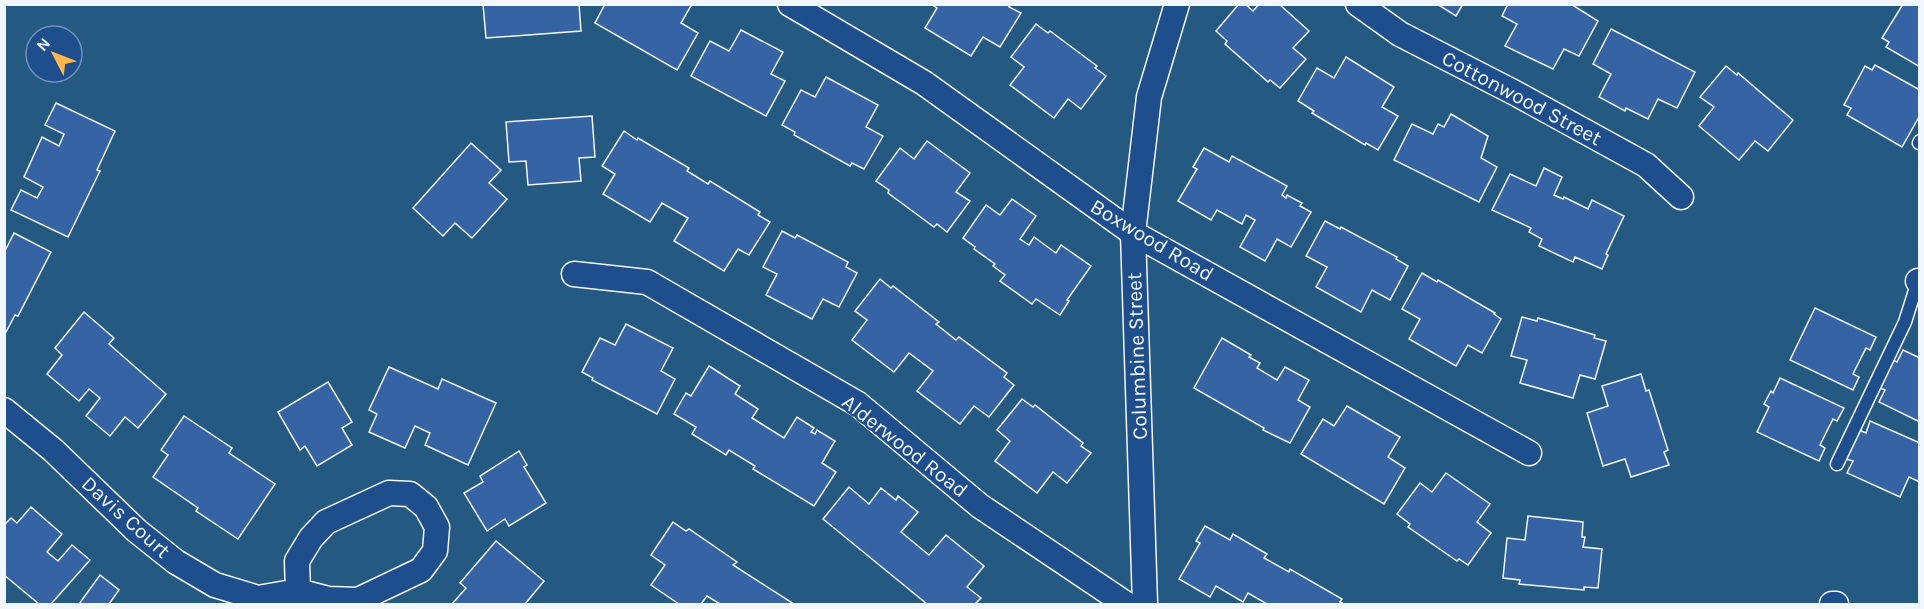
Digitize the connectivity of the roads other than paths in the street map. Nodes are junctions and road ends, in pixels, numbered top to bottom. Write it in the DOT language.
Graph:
graph roads {
  1 [pos="790,4"];
  2 [pos="1177,4"];
  3 [pos="1358,4"];
  4 [pos="1681,196"];
  5 [pos="1133,233"];
  6 [pos="574,274"];
  7 [pos="1919,281"];
  8 [pos="4,410"];
  9 [pos="1529,453"];
  10 [pos="1837,464"];
  11 [pos="298,591"];
  12 [pos="1126,604"];
  13 [pos="1146,604"];
  1 -- 5 [label="street, Boxwood Road"];
  2 -- 5 [label="street, Columbine Street"];
  3 -- 4 [label="street, Cottonwood Street"];
  5 -- 9 [label="street, Boxwood Road"];
  5 -- 13 [label="street, Columbine Street"];
  6 -- 12 [label="street, Alderwood Road"];
  7 -- 10 [label="lane"];
  8 -- 11 [label="street, Davis Court"];
  11 -- 11 [label="street, Davis Court"];
}
